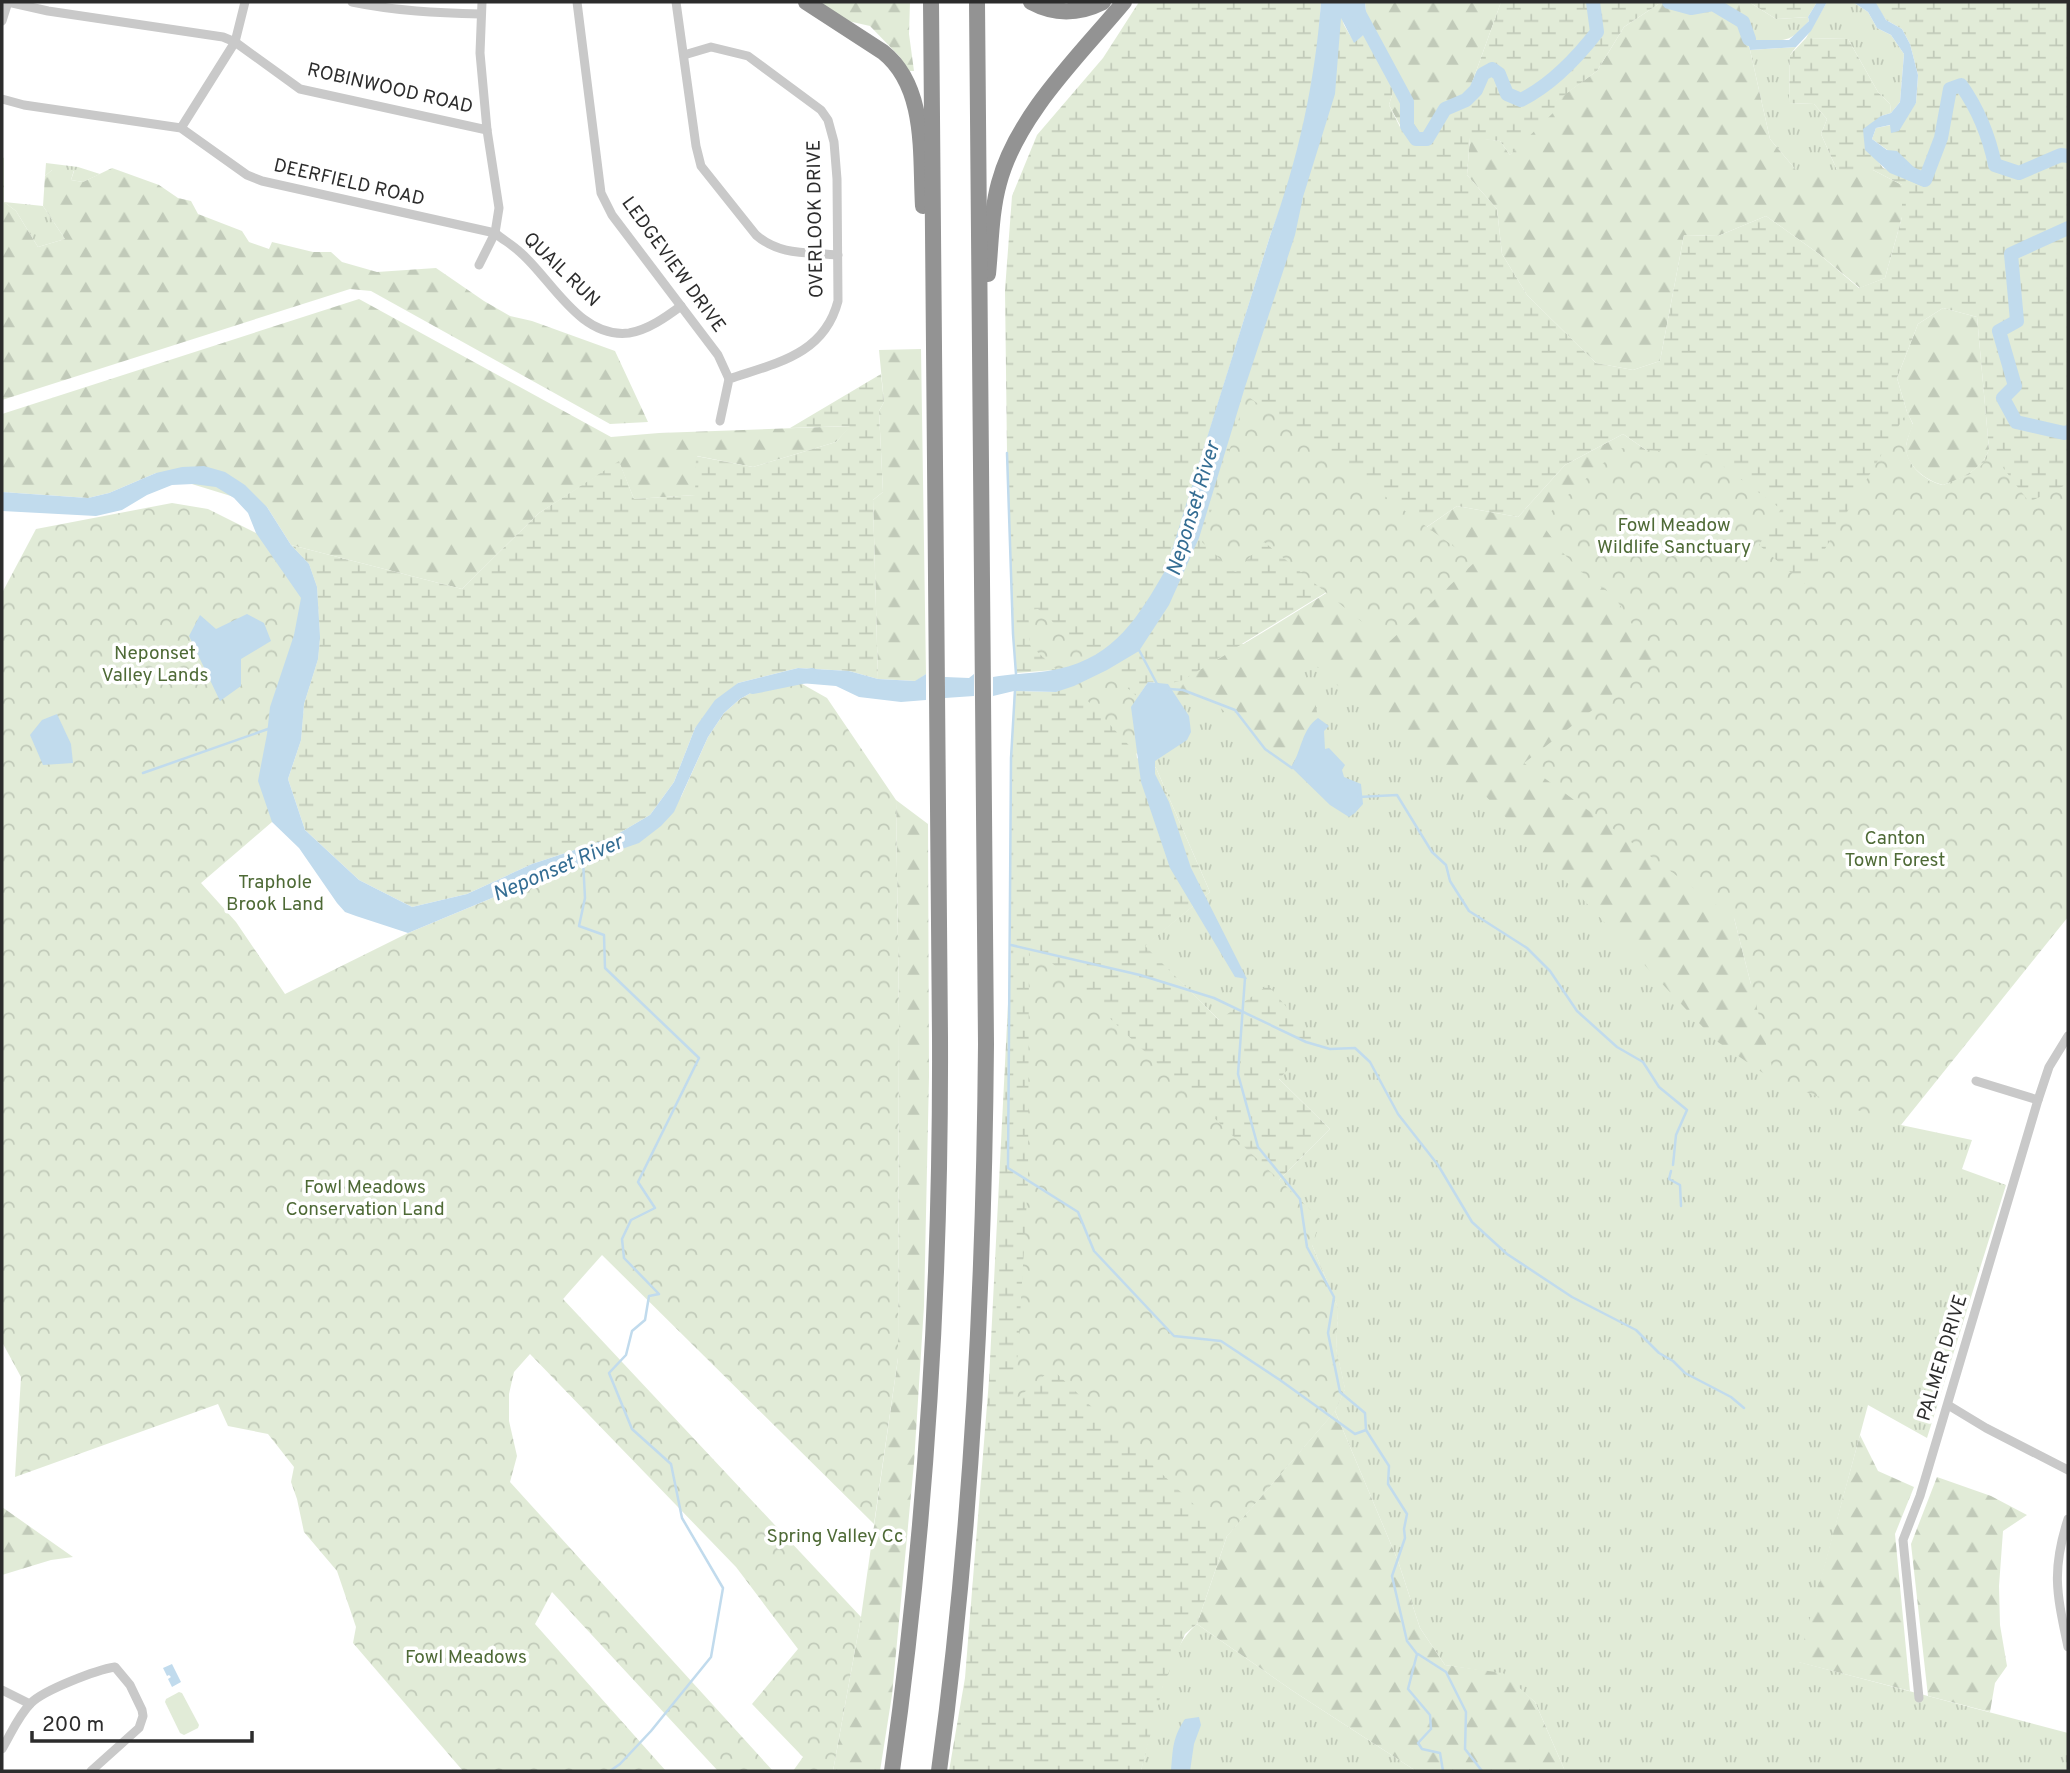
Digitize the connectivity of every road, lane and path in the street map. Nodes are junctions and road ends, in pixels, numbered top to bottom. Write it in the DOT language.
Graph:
graph roads {
  1 [pos="8,2"];
  2 [pos="245,2"];
  3 [pos="352,2"];
  4 [pos="482,2"];
  5 [pos="577,2"];
  6 [pos="676,2"];
  7 [pos="806,2"];
  8 [pos="931,2"];
  9 [pos="977,2"];
  10 [pos="1031,2"];
  11 [pos="1103,2"];
  12 [pos="1124,2"];
  13 [pos="481,14"];
  14 [pos="2,21"];
  15 [pos="235,42"];
  16 [pos="684,55"];
  17 [pos="2,99"];
  18 [pos="181,128"];
  19 [pos="487,130"];
  20 [pos="495,233"];
  21 [pos="838,255"];
  22 [pos="479,265"];
  23 [pos="934,284"];
  24 [pos="681,306"];
  25 [pos="979,342"];
  26 [pos="729,379"];
  27 [pos="720,421"];
  28 [pos="2068,1036"];
  29 [pos="1976,1081"];
  30 [pos="2038,1100"];
  31 [pos="1948,1405"];
  32 [pos="2068,1470"];
  33 [pos="2068,1519"];
  34 [pos="2068,1647"];
  35 [pos="2,1690"];
  36 [pos="1919,1698"];
  37 [pos="30,1704"];
  38 [pos="2,1749"];
  39 [pos="90,1771"];
  40 [pos="892,1771"];
  41 [pos="939,1771"];
  1 -- 14 [label="street"];
  1 -- 15 [label="street, ROBINWOOD ROAD"];
  2 -- 15 [label="street"];
  3 -- 13 [label="street"];
  4 -- 13 [label="street"];
  5 -- 24 [label="street, LEDGEVIEW DRIVE"];
  6 -- 16 [label="street"];
  7 -- 23 [label="highway"];
  8 -- 23 [label="highway"];
  9 -- 25 [label="highway"];
  10 -- 11 [label="highway"];
  12 -- 25 [label="highway"];
  13 -- 19 [label="street"];
  15 -- 18 [label="street"];
  15 -- 19 [label="street, ROBINWOOD ROAD"];
  16 -- 21 [label="street"];
  16 -- 21 [label="street, OVERLOOK DRIVE"];
  17 -- 18 [label="street, DEERFIELD ROAD"];
  18 -- 20 [label="street, DEERFIELD ROAD"];
  19 -- 20 [label="street"];
  20 -- 22 [label="street"];
  20 -- 24 [label="street, QUAIL RUN"];
  21 -- 26 [label="street, OVERLOOK DRIVE"];
  23 -- 40 [label="highway"];
  24 -- 26 [label="street, LEDGEVIEW DRIVE"];
  25 -- 41 [label="highway"];
  26 -- 27 [label="street"];
  28 -- 30 [label="street, PALMER DRIVE"];
  29 -- 30 [label="street"];
  30 -- 31 [label="street, PALMER DRIVE"];
  31 -- 32 [label="street"];
  31 -- 36 [label="street, PALMER DRIVE"];
  33 -- 34 [label="street"];
  35 -- 37 [label="street"];
  37 -- 38 [label="street"];
  37 -- 39 [label="street"];
}
